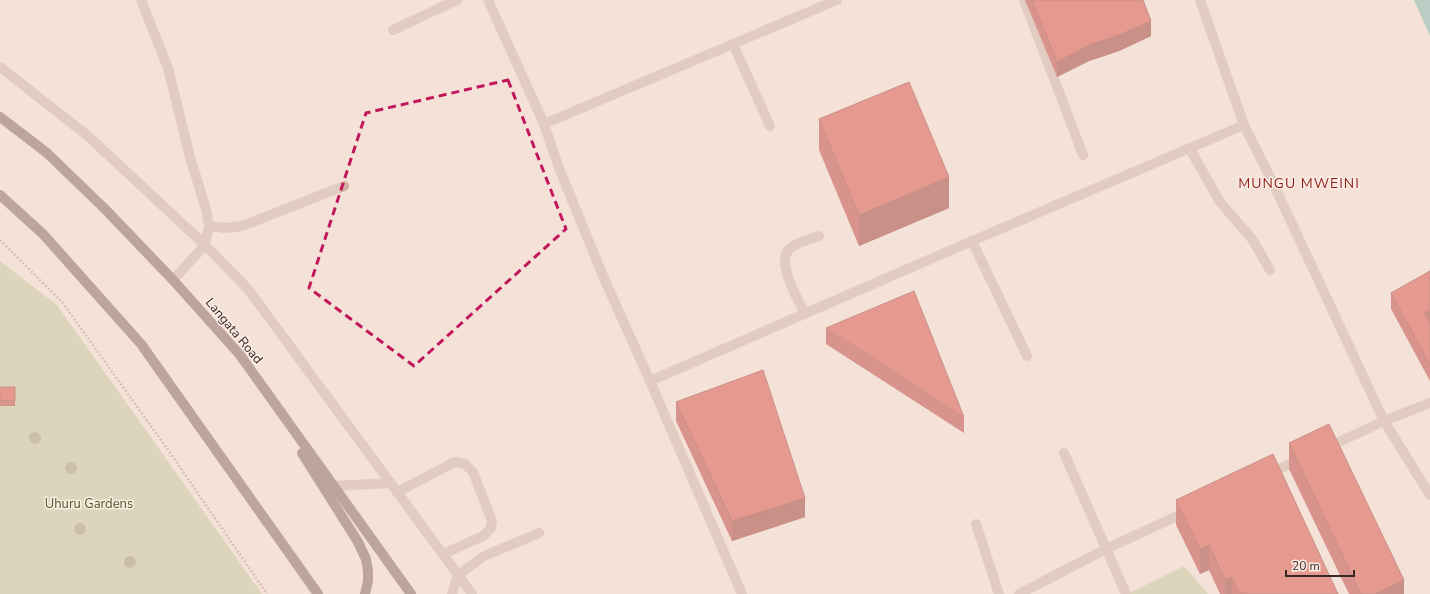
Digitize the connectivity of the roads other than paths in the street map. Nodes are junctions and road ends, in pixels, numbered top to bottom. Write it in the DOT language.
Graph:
graph roads {
  1 [pos="141,0"];
  2 [pos="457,0"];
  3 [pos="488,0"];
  4 [pos="837,0"];
  5 [pos="1024,0"];
  6 [pos="1200,0"];
  7 [pos="393,30"];
  8 [pos="733,44"];
  9 [pos="0,67"];
  10 [pos="0,117"];
  11 [pos="544,124"];
  12 [pos="1244,125"];
  13 [pos="770,126"];
  14 [pos="1190,149"];
  15 [pos="1083,155"];
  16 [pos="344,186"];
  17 [pos="0,195"];
  18 [pos="209,226"];
  19 [pos="819,236"];
  20 [pos="972,241"];
  21 [pos="205,245"];
  22 [pos="1270,270"];
  23 [pos="173,280"];
  24 [pos="805,314"];
  25 [pos="240,355"];
  26 [pos="1027,356"];
  27 [pos="650,381"];
  28 [pos="1430,403"];
  29 [pos="1384,421"];
  30 [pos="1064,453"];
  31 [pos="1256,480"];
  32 [pos="334,486"];
  33 [pos="394,487"];
  34 [pos="1430,495"];
  35 [pos="1199,506"];
  36 [pos="976,524"];
  37 [pos="539,534"];
  38 [pos="1106,549"];
  39 [pos="443,554"];
  40 [pos="458,575"];
  41 [pos="318,594"];
  42 [pos="365,594"];
  43 [pos="410,594"];
  44 [pos="452,594"];
  45 [pos="472,594"];
  46 [pos="742,594"];
  47 [pos="999,594"];
  48 [pos="1019,594"];
  49 [pos="1126,594"];
  1 -- 18 [label="street"];
  2 -- 7 [label="street"];
  3 -- 11 [label="street"];
  4 -- 8 [label="street"];
  5 -- 15 [label="street"];
  6 -- 12 [label="street"];
  8 -- 11 [label="street"];
  8 -- 13 [label="street"];
  9 -- 21 [label="street"];
  10 -- 23 [label="main road, Langata Road"];
  11 -- 27 [label="street"];
  12 -- 14 [label="street"];
  12 -- 29 [label="street"];
  14 -- 20 [label="street"];
  14 -- 22 [label="street"];
  16 -- 18 [label="street"];
  17 -- 41 [label="main road"];
  18 -- 21 [label="street"];
  19 -- 24 [label="street"];
  20 -- 24 [label="street"];
  20 -- 26 [label="street"];
  21 -- 23 [label="street"];
  21 -- 33 [label="street"];
  23 -- 25 [label="main road, Langata Road"];
  24 -- 27 [label="street"];
  25 -- 32 [label="main road, Langata Road"];
  25 -- 42 [label="main road"];
  27 -- 46 [label="street"];
  28 -- 29 [label="street"];
  29 -- 31 [label="street"];
  29 -- 34 [label="street"];
  30 -- 38 [label="street"];
  32 -- 33 [label="street"];
  32 -- 43 [label="main road, Langata Road"];
  33 -- 39 [label="street"];
  33 -- 39 [label="street"];
  35 -- 38 [label="street"];
  36 -- 47 [label="street"];
  37 -- 40 [label="street"];
  38 -- 48 [label="street"];
  38 -- 49 [label="street"];
  39 -- 40 [label="street"];
  40 -- 44 [label="street"];
  40 -- 45 [label="street"];
}
